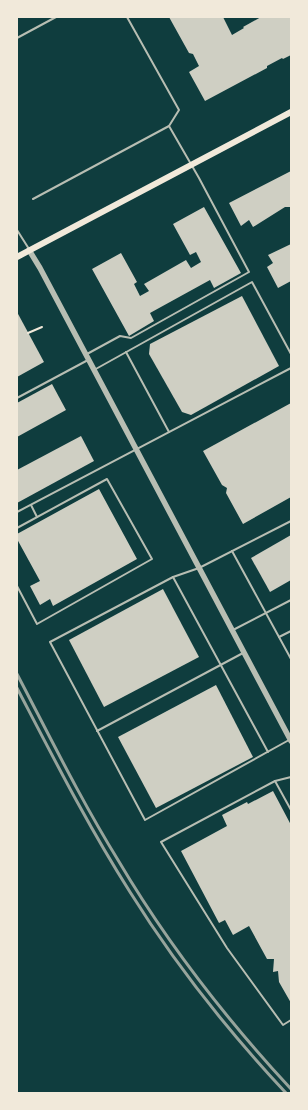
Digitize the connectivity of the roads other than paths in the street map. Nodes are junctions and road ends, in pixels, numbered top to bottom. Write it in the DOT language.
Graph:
graph roads {
  1 [pos="56,17"];
  2 [pos="127,17"];
  3 [pos="17,38"];
  4 [pos="291,112"];
  5 [pos="169,126"];
  6 [pos="191,165"];
  7 [pos="33,199"];
  8 [pos="17,230"];
  9 [pos="29,250"];
  10 [pos="17,257"];
  11 [pos="126,352"];
  12 [pos="291,354"];
  13 [pos="87,357"];
  14 [pos="291,368"];
  15 [pos="94,370"];
  16 [pos="17,398"];
  17 [pos="169,432"];
  18 [pos="136,449"];
  19 [pos="30,505"];
  20 [pos="17,512"];
  21 [pos="37,517"];
  22 [pos="291,522"];
  23 [pos="17,528"];
  24 [pos="232,551"];
  25 [pos="199,568"];
  26 [pos="173,577"];
  27 [pos="17,586"];
  28 [pos="291,600"];
  29 [pos="265,613"];
  30 [pos="232,630"];
  31 [pos="291,631"];
  32 [pos="279,637"];
  33 [pos="244,652"];
  34 [pos="291,659"];
  35 [pos="221,665"];
  36 [pos="97,730"];
  37 [pos="291,740"];
  38 [pos="268,752"];
  39 [pos="291,777"];
  40 [pos="275,781"];
  41 [pos="291,810"];
  42 [pos="291,1020"];
  1 -- 3 [label="lane"];
  2 -- 5 [label="lane"];
  4 -- 6 [label="main road"];
  5 -- 6 [label="lane"];
  5 -- 7 [label="lane"];
  6 -- 9 [label="main road"];
  6 -- 13 [label="lane"];
  8 -- 9 [label="lane"];
  9 -- 10 [label="main road"];
  9 -- 13 [label="street"];
  11 -- 12 [label="lane"];
  11 -- 15 [label="lane"];
  11 -- 17 [label="lane"];
  13 -- 15 [label="street"];
  13 -- 16 [label="lane"];
  14 -- 17 [label="lane"];
  15 -- 18 [label="street"];
  17 -- 18 [label="lane"];
  18 -- 19 [label="lane"];
  18 -- 25 [label="street"];
  19 -- 20 [label="lane"];
  19 -- 21 [label="lane"];
  21 -- 23 [label="lane"];
  21 -- 27 [label="lane"];
  22 -- 24 [label="lane"];
  24 -- 25 [label="lane"];
  24 -- 29 [label="lane"];
  25 -- 26 [label="lane"];
  25 -- 30 [label="street"];
  26 -- 35 [label="lane"];
  26 -- 36 [label="lane"];
  28 -- 29 [label="lane"];
  29 -- 30 [label="lane"];
  29 -- 32 [label="lane"];
  30 -- 33 [label="street"];
  31 -- 32 [label="lane"];
  32 -- 34 [label="lane"];
  33 -- 35 [label="lane"];
  33 -- 37 [label="street"];
  35 -- 36 [label="lane"];
  35 -- 38 [label="lane"];
  36 -- 38 [label="lane"];
  37 -- 38 [label="lane"];
  39 -- 40 [label="lane"];
  40 -- 41 [label="lane"];
  40 -- 42 [label="lane"];
}
